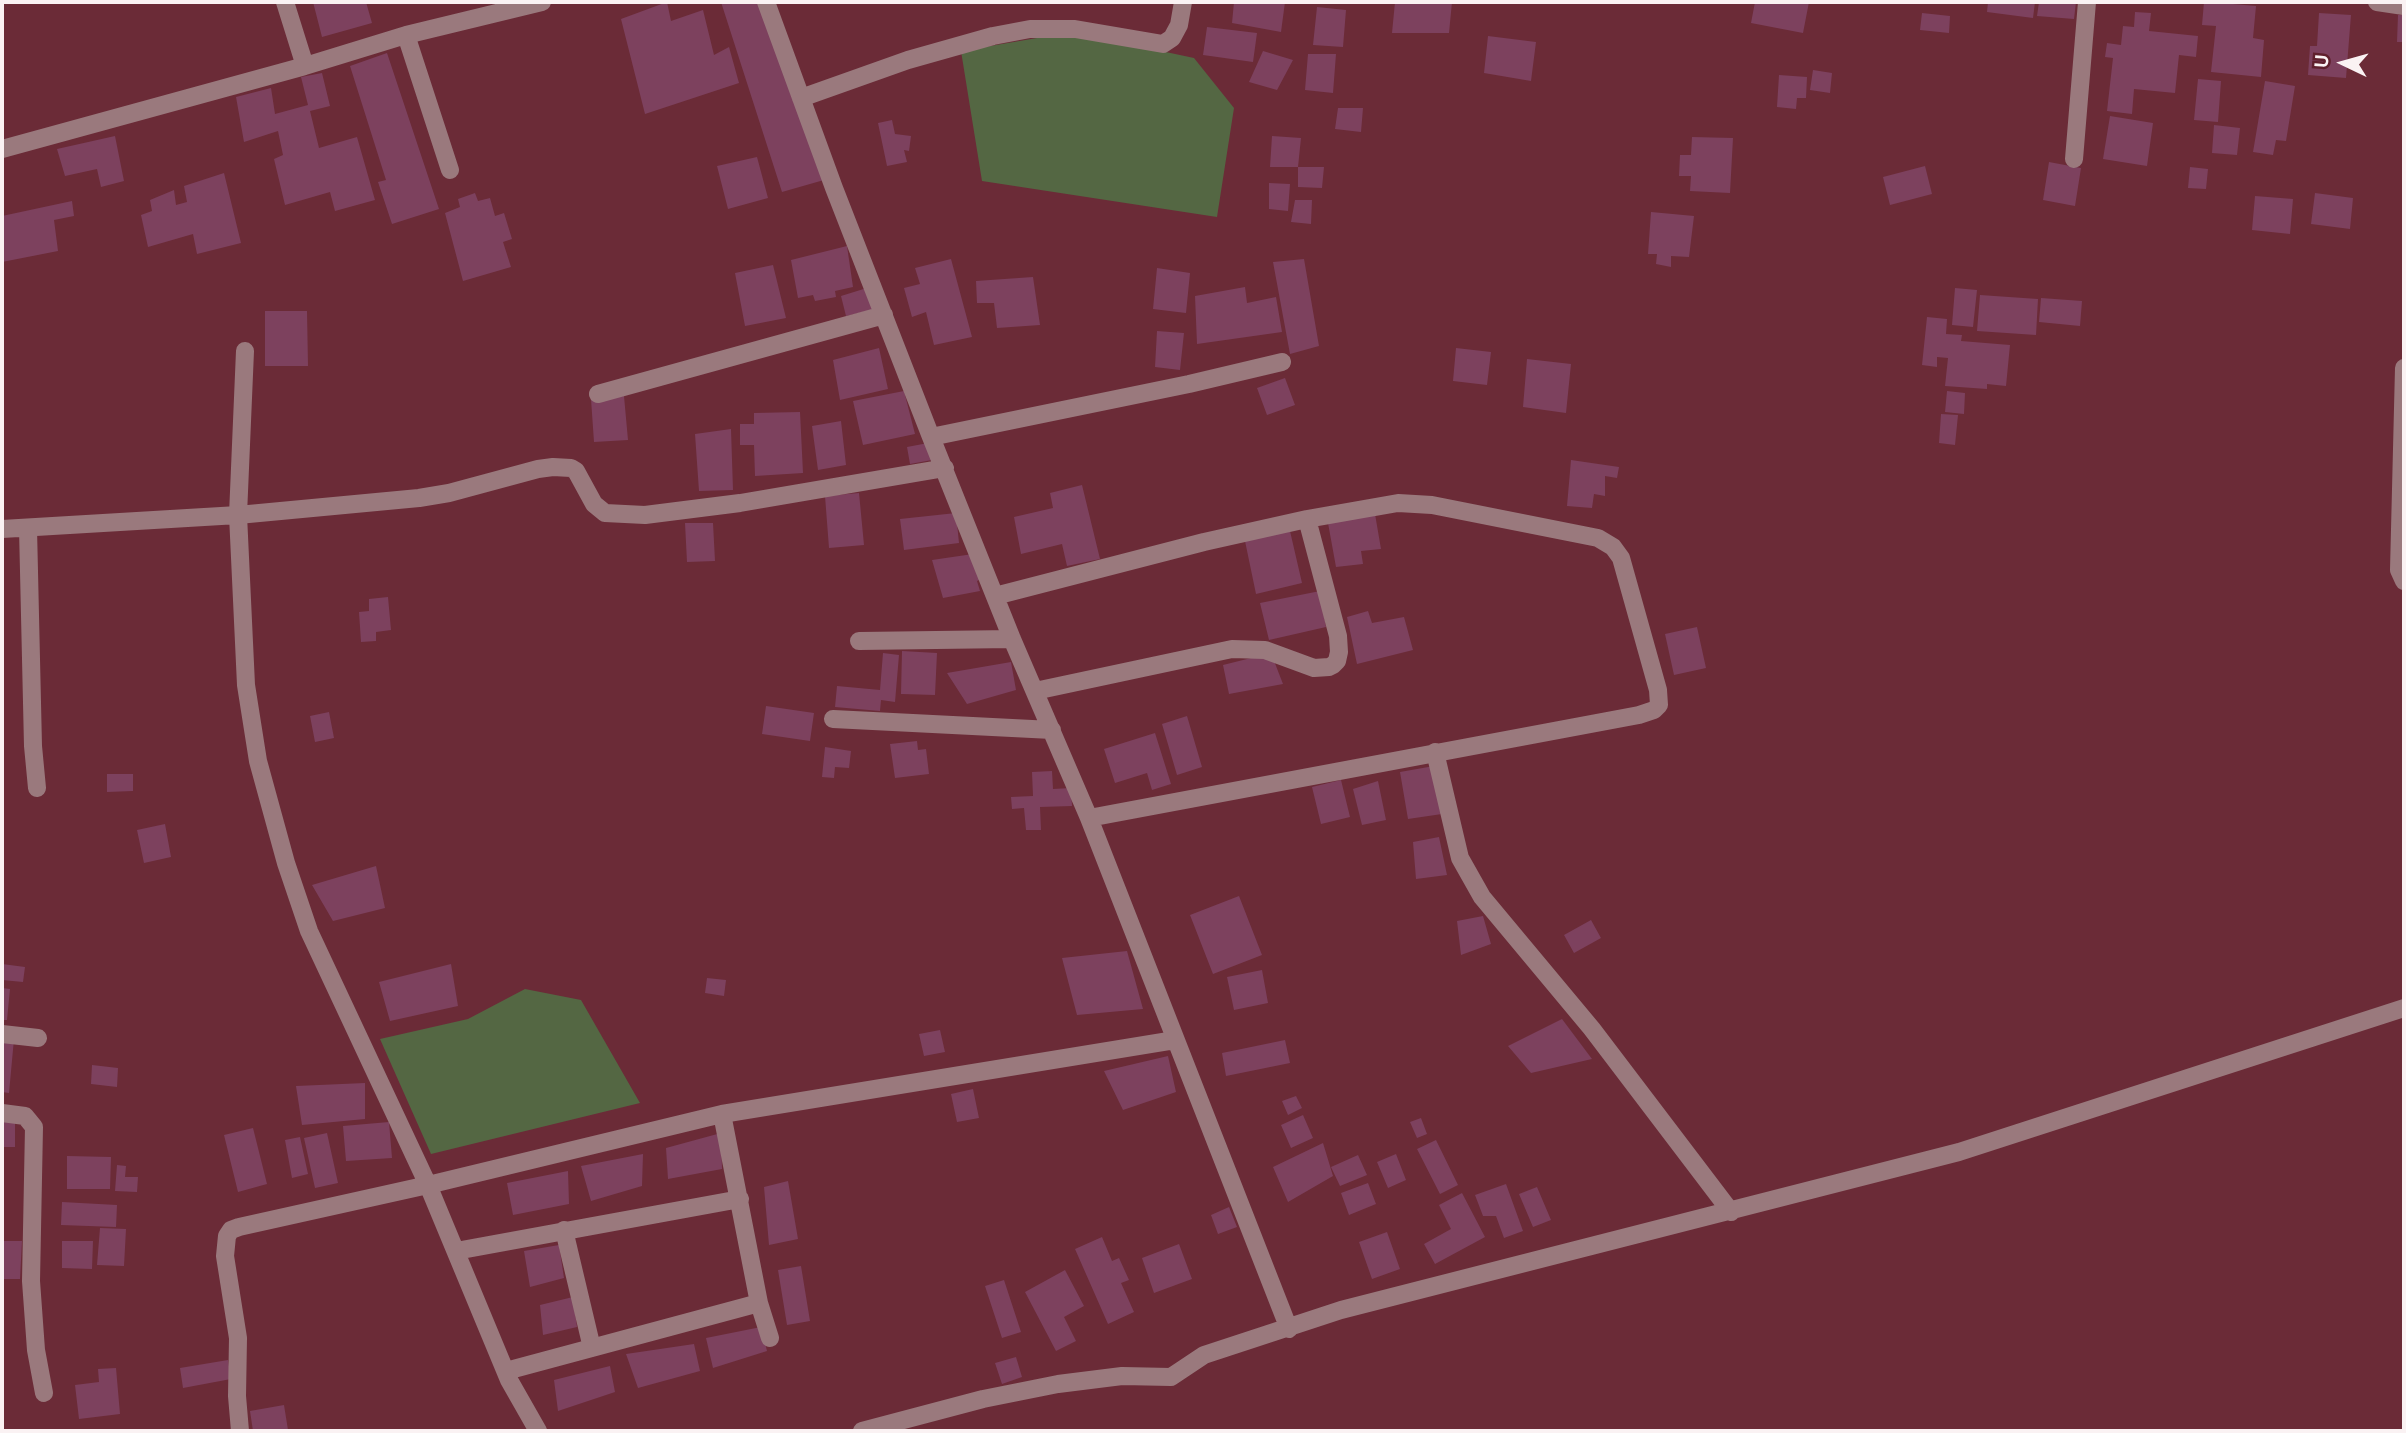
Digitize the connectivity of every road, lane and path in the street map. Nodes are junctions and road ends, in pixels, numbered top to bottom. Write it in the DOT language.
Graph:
graph roads {
  1 [pos="285,2"];
  2 [pos="542,2"];
  3 [pos="766,2"];
  4 [pos="1183,2"];
  5 [pos="2087,2"];
  6 [pos="2377,2"];
  7 [pos="2404,6"];
  8 [pos="406,35"];
  9 [pos="305,66"];
  10 [pos="802,98"];
  11 [pos="2,149"];
  12 [pos="2074,159"];
  13 [pos="450,170"];
  14 [pos="884,315"];
  15 [pos="245,351"];
  16 [pos="1282,362"];
  17 [pos="2404,368"];
  18 [pos="598,394"];
  19 [pos="2404,407"];
  20 [pos="931,437"];
  21 [pos="944,468"];
  22 [pos="238,515"];
  23 [pos="1307,519"];
  24 [pos="28,528"];
  25 [pos="2,530"];
  26 [pos="2404,581"];
  27 [pos="995,596"];
  28 [pos="1013,639"];
  29 [pos="859,641"];
  30 [pos="1035,691"];
  31 [pos="833,719"];
  32 [pos="1052,730"];
  33 [pos="1435,752"];
  34 [pos="37,788"];
  35 [pos="1089,818"];
  36 [pos="2404,1008"];
  37 [pos="2,1034"];
  38 [pos="38,1038"];
  39 [pos="1175,1040"];
  40 [pos="2,1113"];
  41 [pos="722,1114"];
  42 [pos="428,1185"];
  43 [pos="740,1199"];
  44 [pos="1731,1212"];
  45 [pos="564,1230"];
  46 [pos="456,1251"];
  47 [pos="759,1303"];
  48 [pos="1289,1329"];
  49 [pos="770,1338"];
  50 [pos="592,1348"];
  51 [pos="506,1371"];
  52 [pos="44,1393"];
  53 [pos="240,1431"];
  54 [pos="538,1431"];
  55 [pos="862,1431"];
  1 -- 9 [label="street"];
  2 -- 8 [label="street"];
  3 -- 10 [label="street"];
  4 -- 10 [label="street"];
  5 -- 12 [label="street"];
  6 -- 7 [label="street"];
  8 -- 9 [label="street"];
  8 -- 13 [label="street"];
  9 -- 11 [label="street"];
  10 -- 14 [label="street"];
  14 -- 18 [label="street"];
  14 -- 20 [label="street"];
  15 -- 22 [label="street"];
  16 -- 20 [label="street"];
  17 -- 19 [label="street"];
  19 -- 26 [label="street"];
  20 -- 21 [label="street"];
  21 -- 22 [label="street"];
  21 -- 27 [label="street"];
  22 -- 24 [label="street"];
  22 -- 42 [label="street"];
  23 -- 27 [label="street"];
  23 -- 30 [label="street"];
  23 -- 33 [label="street"];
  24 -- 25 [label="street"];
  24 -- 34 [label="street"];
  27 -- 28 [label="street"];
  28 -- 29 [label="street"];
  28 -- 30 [label="street"];
  30 -- 32 [label="street"];
  31 -- 32 [label="street"];
  32 -- 35 [label="street"];
  33 -- 35 [label="street"];
  33 -- 44 [label="street"];
  35 -- 39 [label="street"];
  36 -- 44 [label="street"];
  37 -- 38 [label="street"];
  39 -- 41 [label="street"];
  39 -- 48 [label="street"];
  40 -- 52 [label="street"];
  41 -- 42 [label="street"];
  41 -- 43 [label="street"];
  42 -- 46 [label="street"];
  42 -- 53 [label="street"];
  43 -- 45 [label="street"];
  43 -- 47 [label="street"];
  44 -- 48 [label="street"];
  45 -- 46 [label="street"];
  45 -- 50 [label="street"];
  46 -- 51 [label="street"];
  47 -- 49 [label="street"];
  47 -- 50 [label="street"];
  48 -- 55 [label="street"];
  50 -- 51 [label="street"];
  51 -- 54 [label="street"];
}
